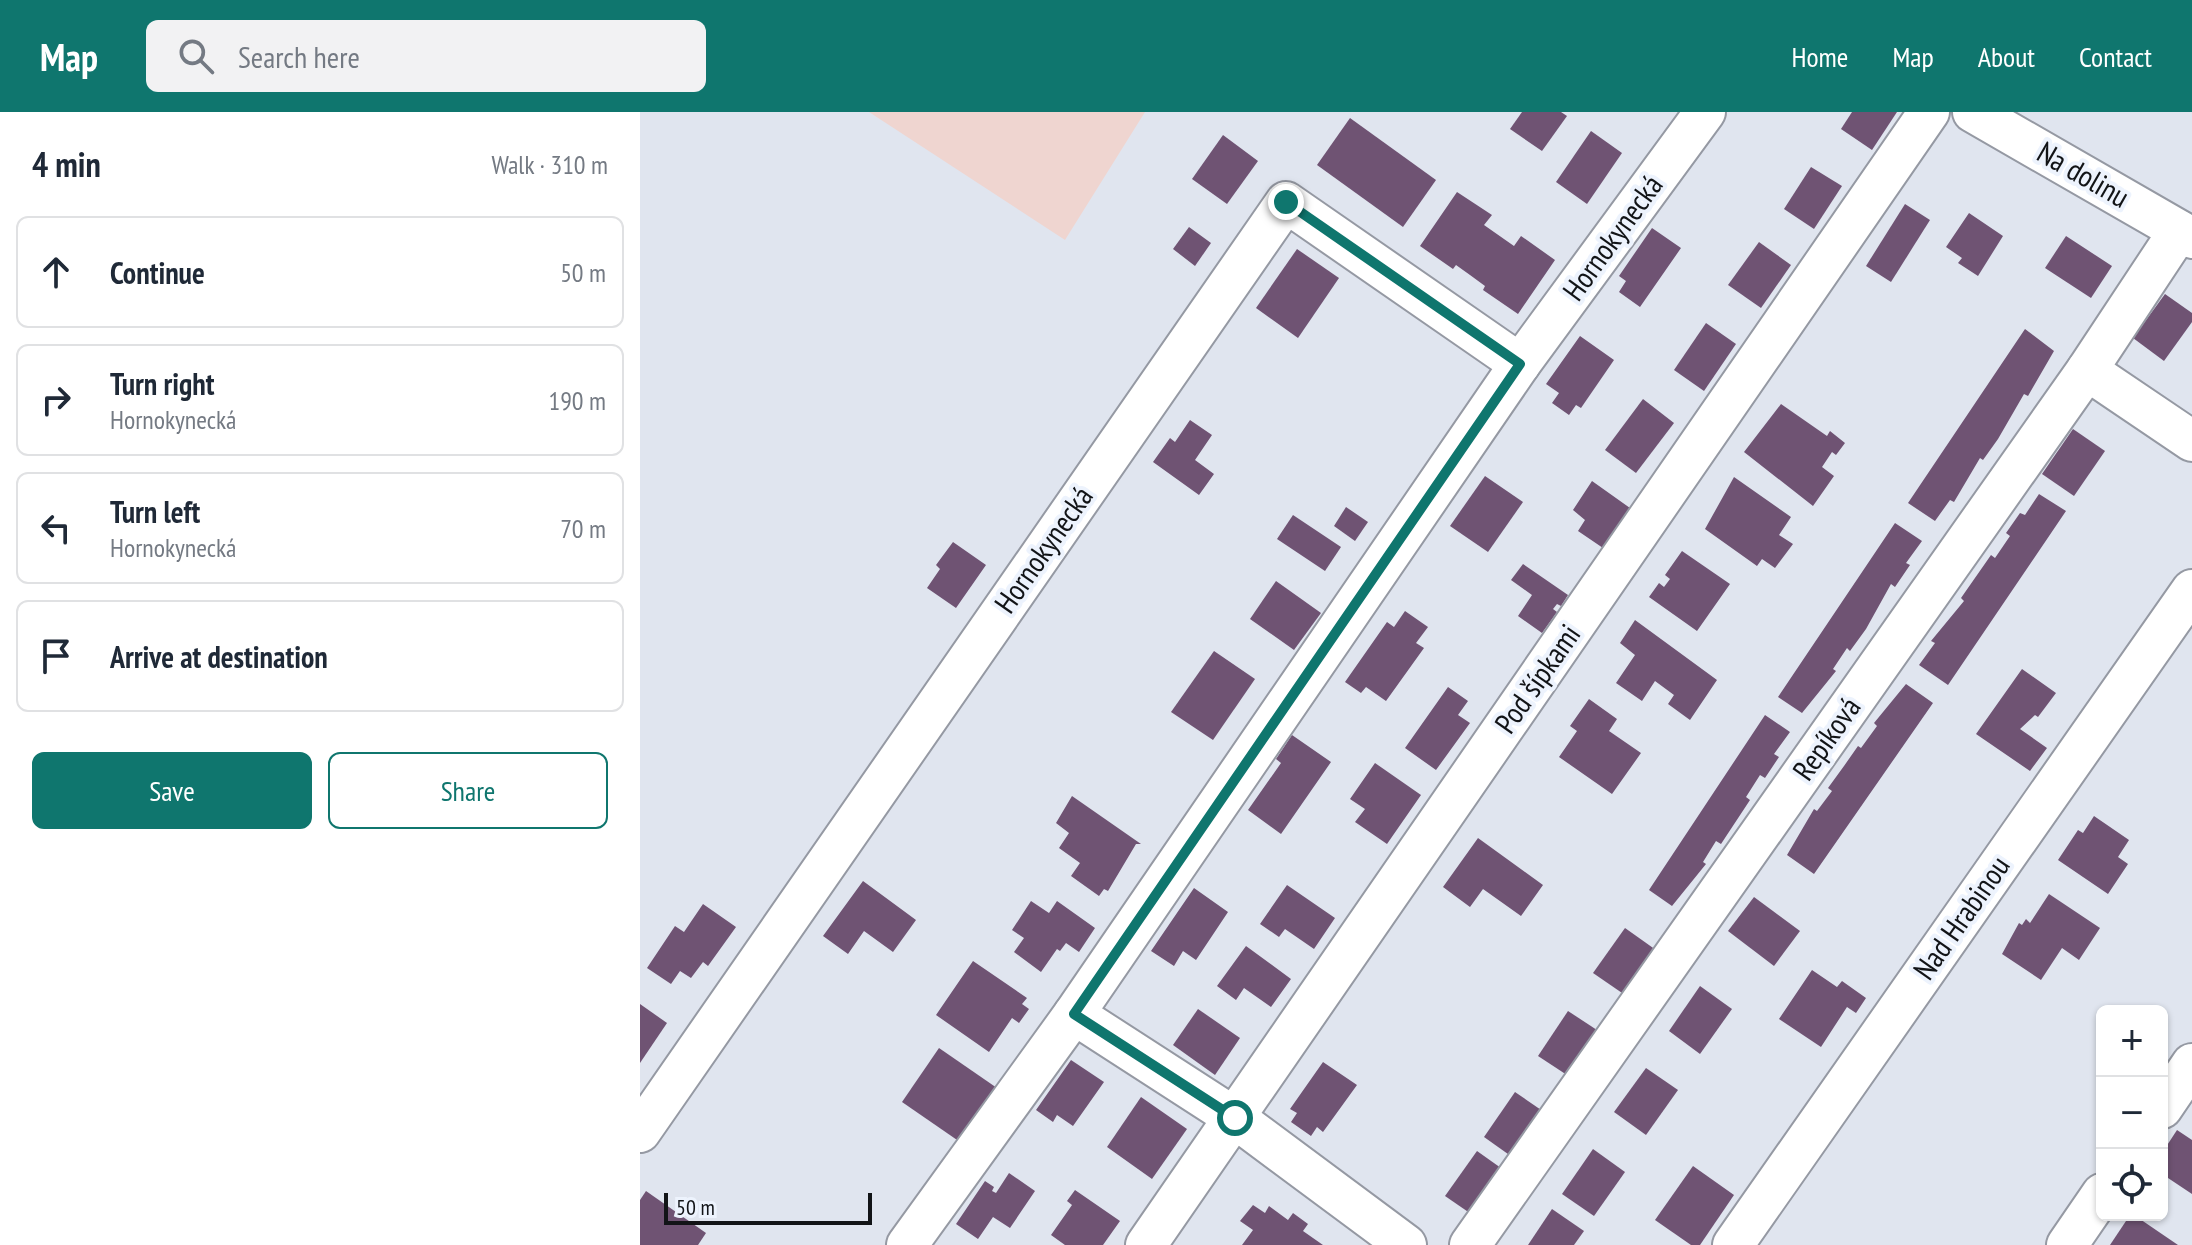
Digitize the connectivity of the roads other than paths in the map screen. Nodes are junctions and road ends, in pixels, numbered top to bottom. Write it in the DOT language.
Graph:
graph roads {
  1 [pos="1705,112"];
  2 [pos="1929,112"];
  3 [pos="1973,112"];
  4 [pos="2186,234"];
  5 [pos="1520,364"];
  6 [pos="2087,370"];
  7 [pos="2192,441"];
  8 [pos="2192,590"];
  9 [pos="1074,1014"];
  10 [pos="2192,1064"];
  11 [pos="2168,1099"];
  12 [pos="1235,1118"];
  13 [pos="640,1132"];
  14 [pos="2096,1203"];
  15 [pos="907,1245"];
  16 [pos="1146,1245"];
  17 [pos="1406,1245"];
  18 [pos="1470,1245"];
  19 [pos="1733,1245"];
  20 [pos="2067,1245"];
  1 -- 5 [label="street, Hornokynecká"];
  2 -- 12 [label="street, Pod šípkami"];
  3 -- 4 [label="street, Na dolinu"];
  4 -- 6 [label="street, Repíková"];
  5 -- 9 [label="street, Hornokynecká"];
  5 -- 13 [label="street, Hornokynecká"];
  6 -- 7 [label="street"];
  6 -- 18 [label="street, Repíková"];
  8 -- 19 [label="street, Nad Hrabinou"];
  9 -- 12 [label="street"];
  9 -- 15 [label="street, Hornokynecká"];
  10 -- 11 [label="street"];
  12 -- 16 [label="street, Pod šípkami"];
  12 -- 17 [label="street"];
  14 -- 20 [label="street"];
}
